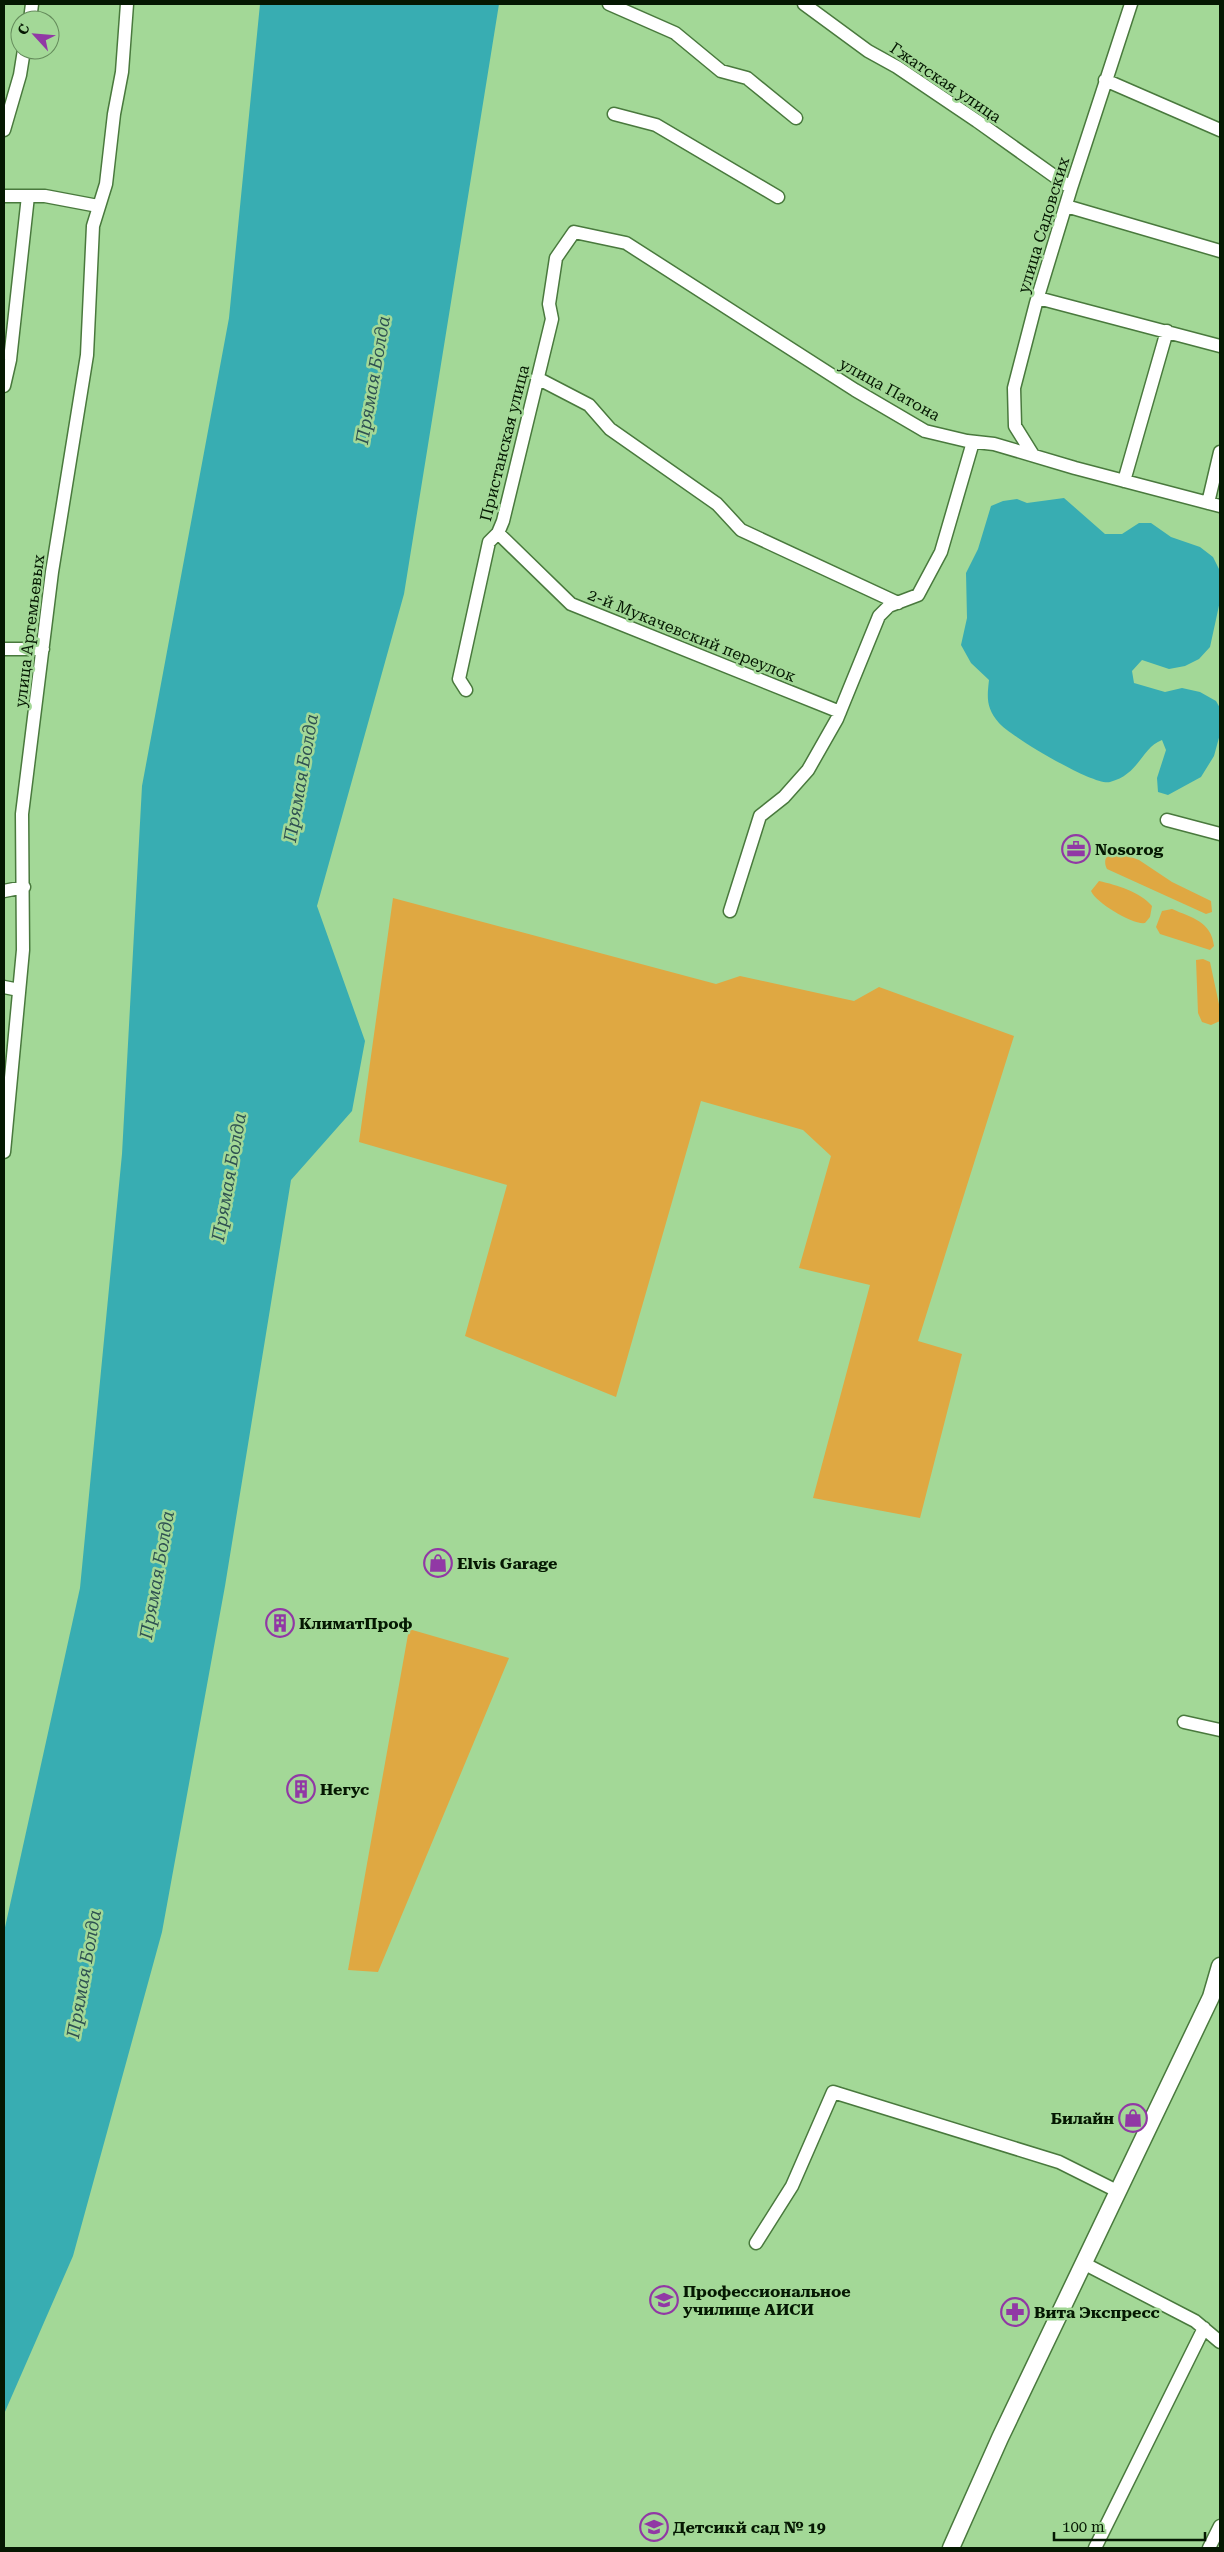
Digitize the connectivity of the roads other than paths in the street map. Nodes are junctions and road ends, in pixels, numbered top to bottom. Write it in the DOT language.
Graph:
graph roads {
  1 [pos="127,4"];
  2 [pos="609,4"];
  3 [pos="804,4"];
  4 [pos="1131,4"];
  5 [pos="22,60"];
  6 [pos="1105,80"];
  7 [pos="614,114"];
  8 [pos="796,118"];
  9 [pos="4,130"];
  10 [pos="1220,130"];
  11 [pos="1071,188"];
  12 [pos="4,196"];
  13 [pos="28,196"];
  14 [pos="778,197"];
  15 [pos="98,206"];
  16 [pos="1066,206"];
  17 [pos="574,232"];
  18 [pos="1220,251"];
  19 [pos="1038,298"];
  20 [pos="1167,331"];
  21 [pos="1220,346"];
  22 [pos="537,378"];
  23 [pos="4,386"];
  24 [pos="973,442"];
  25 [pos="1220,452"];
  26 [pos="1033,455"];
  27 [pos="1124,480"];
  28 [pos="1214,504"];
  29 [pos="498,533"];
  30 [pos="898,603"];
  31 [pos="4,649"];
  32 [pos="43,649"];
  33 [pos="466,690"];
  34 [pos="840,712"];
  35 [pos="1167,820"];
  36 [pos="1220,834"];
  37 [pos="24,887"];
  38 [pos="4,890"];
  39 [pos="730,911"];
  40 [pos="4,987"];
  41 [pos="19,990"];
  42 [pos="4,1152"];
  43 [pos="1184,1722"];
  44 [pos="1220,1730"];
  45 [pos="1220,1966"];
  46 [pos="1216,1999"];
  47 [pos="1119,2192"];
  48 [pos="756,2243"];
  49 [pos="1084,2264"];
  50 [pos="1204,2328"];
  51 [pos="1220,2342"];
  52 [pos="1220,2526"];
  53 [pos="951,2548"];
  54 [pos="1095,2548"];
  55 [pos="1209,2548"];
  1 -- 15 [label="street, улица Артемьевых"];
  2 -- 8 [label="street"];
  3 -- 11 [label="street, Гжатская улица"];
  4 -- 6 [label="street, улица Садовских"];
  5 -- 9 [label="street"];
  6 -- 10 [label="street"];
  6 -- 11 [label="street, улица Садовских"];
  7 -- 14 [label="street"];
  11 -- 16 [label="street, улица Садовских"];
  12 -- 13 [label="street"];
  13 -- 15 [label="street"];
  13 -- 23 [label="street"];
  15 -- 32 [label="street, улица Артемьевых"];
  16 -- 18 [label="street"];
  16 -- 19 [label="street, улица Садовских"];
  17 -- 22 [label="street, Пристанская улица"];
  17 -- 24 [label="street, улица Патона"];
  19 -- 20 [label="street"];
  19 -- 26 [label="street, улица Садовских"];
  20 -- 21 [label="street"];
  20 -- 27 [label="street"];
  22 -- 29 [label="street, Пристанская улица"];
  22 -- 30 [label="street"];
  24 -- 26 [label="street, улица Патона"];
  24 -- 30 [label="street"];
  25 -- 28 [label="street"];
  26 -- 27 [label="street, улица Патона"];
  27 -- 28 [label="street, улица Патона"];
  29 -- 33 [label="street, Пристанская улица"];
  29 -- 34 [label="street, 2-й Мукачевский переулок"];
  30 -- 34 [label="street"];
  31 -- 32 [label="street"];
  32 -- 37 [label="street, улица Артемьевых"];
  34 -- 39 [label="street"];
  35 -- 36 [label="street"];
  37 -- 38 [label="street"];
  37 -- 41 [label="street, улица Артемьевых"];
  40 -- 41 [label="street"];
  41 -- 42 [label="street, улица Артемьевых"];
  43 -- 44 [label="street"];
  45 -- 46 [label="main road"];
  46 -- 47 [label="main road"];
  47 -- 48 [label="street"];
  47 -- 49 [label="main road"];
  49 -- 50 [label="street"];
  49 -- 53 [label="main road"];
  50 -- 51 [label="street"];
  50 -- 54 [label="street"];
  52 -- 55 [label="street"];
}
